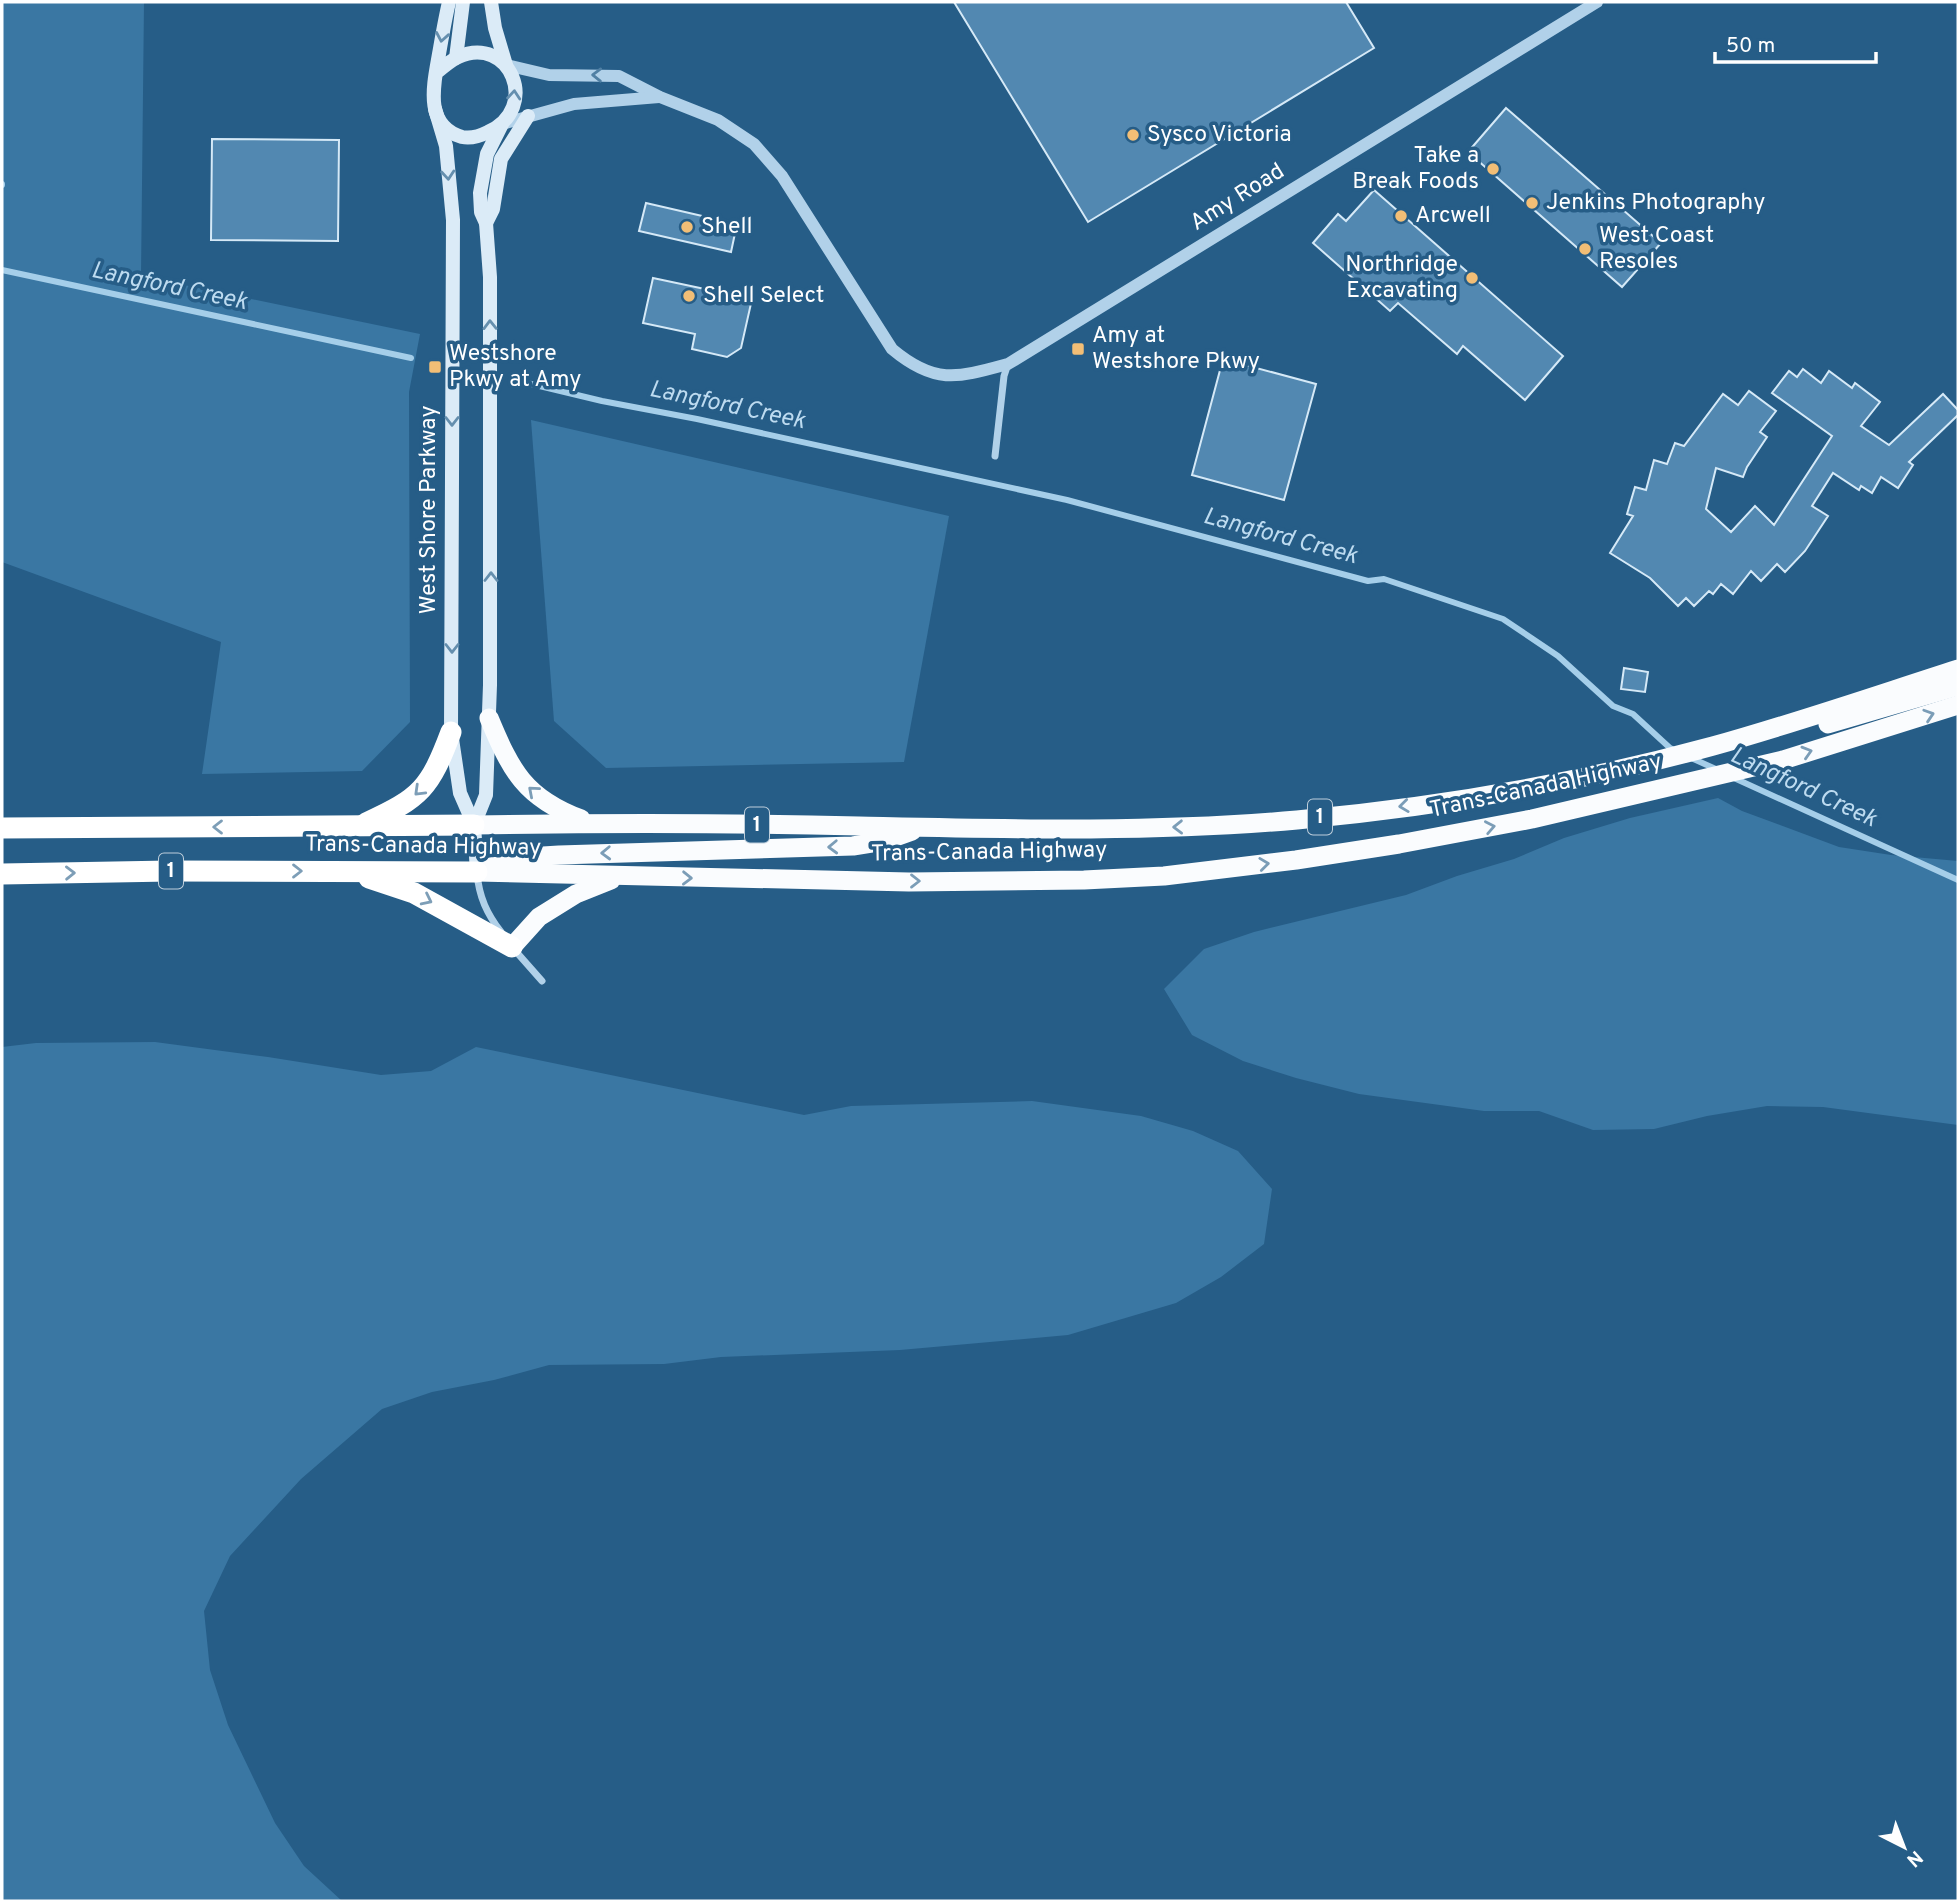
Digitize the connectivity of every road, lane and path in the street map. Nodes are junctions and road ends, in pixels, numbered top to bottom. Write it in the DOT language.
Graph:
graph roads {
  1 [pos="449,2"];
  2 [pos="463,2"];
  3 [pos="491,2"];
  4 [pos="1597,2"];
  5 [pos="456,58"];
  6 [pos="506,65"];
  7 [pos="436,73"];
  8 [pos="660,97"];
  9 [pos="435,109"];
  10 [pos="528,116"];
  11 [pos="502,124"];
  12 [pos="486,223"];
  13 [pos="1008,364"];
  14 [pos="995,456"];
  15 [pos="1958,669"];
  16 [pos="1958,687"];
  17 [pos="1958,705"];
  18 [pos="489,718"];
  19 [pos="451,732"];
  20 [pos="1711,746"];
  21 [pos="592,824"];
  22 [pos="474,825"];
  23 [pos="360,826"];
  24 [pos="923,827"];
  25 [pos="2,828"];
  26 [pos="340,871"];
  27 [pos="477,872"];
  28 [pos="2,874"];
  29 [pos="619,877"];
  30 [pos="512,947"];
  31 [pos="542,981"];
  1 -- 7 [label="main road, one-way"];
  2 -- 5 [label="main road"];
  3 -- 6 [label="main road"];
  4 -- 13 [label="street, Amy Road"];
  5 -- 6 [label="main road"];
  5 -- 7 [label="main road"];
  8 -- 6 [label="street, Amy Road, one-way"];
  11 -- 6 [label="main road, one-way"];
  7 -- 9 [label="main road"];
  8 -- 10 [label="street, Amy Road"];
  8 -- 13 [label="street, Amy Road"];
  9 -- 11 [label="main road"];
  9 -- 19 [label="main road, West Shore Parkway, one-way"];
  10 -- 11 [label="street, Amy Road"];
  10 -- 12 [label="main road"];
  11 -- 12 [label="main road, West Shore Parkway"];
  18 -- 12 [label="main road, West Shore Parkway, one-way"];
  13 -- 14 [label="street"];
  15 -- 20 [label="highway, Trans-Canada Highway / 1"];
  16 -- 20 [label="highway"];
  29 -- 17 [label="highway, Trans-Canada Highway / 1, one-way"];
  21 -- 18 [label="highway, one-way"];
  18 -- 22 [label="main road, West Shore Parkway"];
  19 -- 22 [label="main road, West Shore Parkway"];
  19 -- 23 [label="highway, one-way"];
  20 -- 24 [label="highway, Trans-Canada Highway / 1, one-way"];
  21 -- 22 [label="highway, Trans-Canada Highway / 1"];
  21 -- 24 [label="highway, Trans-Canada Highway / 1"];
  22 -- 23 [label="highway, Trans-Canada Highway / 1"];
  22 -- 27 [label="main road, West Shore Parkway"];
  23 -- 25 [label="highway, Trans-Canada Highway / 1, one-way"];
  24 -- 27 [label="highway, one-way"];
  26 -- 27 [label="highway, Trans-Canada Highway / 1"];
  28 -- 26 [label="highway, Trans-Canada Highway / 1, one-way"];
  26 -- 30 [label="highway, one-way"];
  27 -- 29 [label="highway, Trans-Canada Highway / 1"];
  27 -- 30 [label="street"];
  29 -- 30 [label="highway"];
  30 -- 31 [label="street"];
}
